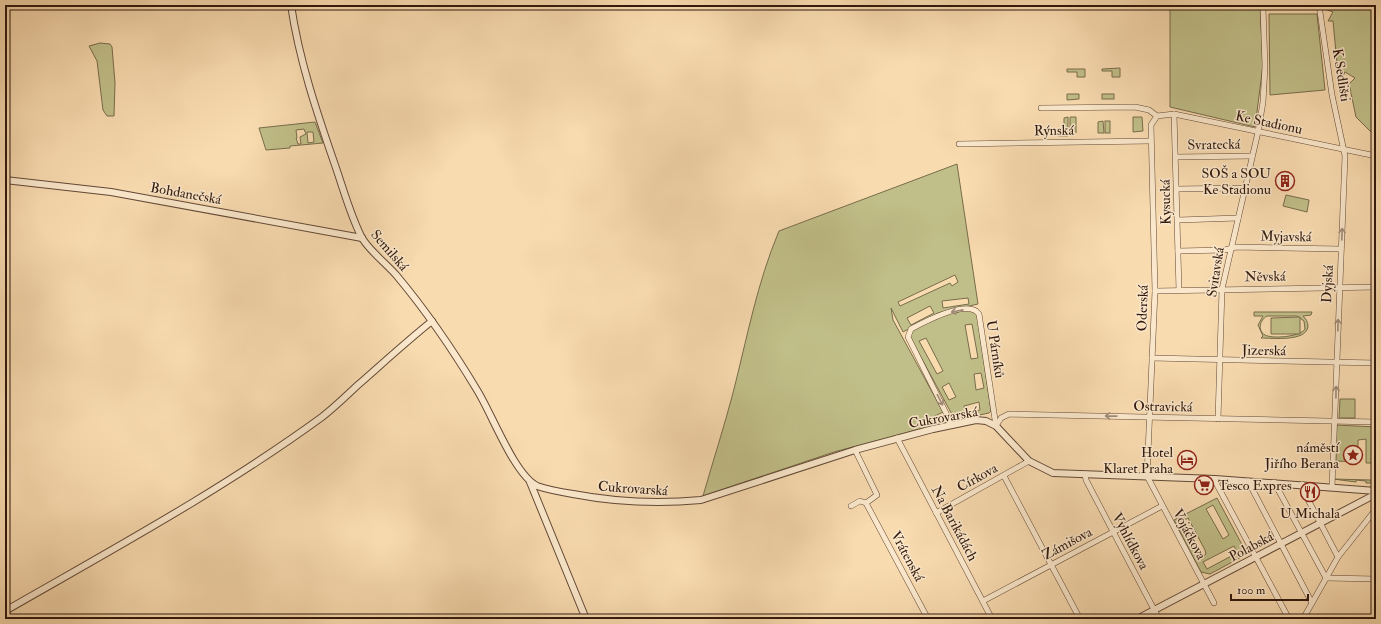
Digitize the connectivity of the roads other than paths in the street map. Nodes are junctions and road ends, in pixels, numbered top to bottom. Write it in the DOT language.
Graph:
graph roads {
  1 [pos="291,5"];
  2 [pos="1319,5"];
  3 [pos="1263,8"];
  4 [pos="1041,108"];
  5 [pos="1174,114"];
  6 [pos="1157,116"];
  7 [pos="1258,132"];
  8 [pos="1150,141"];
  9 [pos="959,144"];
  10 [pos="1344,149"];
  11 [pos="1252,156"];
  12 [pos="1376,156"];
  13 [pos="1176,157"];
  14 [pos="5,180"];
  15 [pos="1244,188"];
  16 [pos="1177,189"];
  17 [pos="1238,218"];
  18 [pos="1178,220"];
  19 [pos="362,238"];
  20 [pos="1230,249"];
  21 [pos="1341,249"];
  22 [pos="1178,251"];
  23 [pos="1339,287"];
  24 [pos="1376,287"];
  25 [pos="1222,289"];
  26 [pos="1179,290"];
  27 [pos="1155,291"];
  28 [pos="432,321"];
  29 [pos="1152,358"];
  30 [pos="1219,360"];
  31 [pos="1337,363"];
  32 [pos="1376,363"];
  33 [pos="1150,417"];
  34 [pos="1218,419"];
  35 [pos="1335,420"];
  36 [pos="1376,422"];
  37 [pos="952,425"];
  38 [pos="996,426"];
  39 [pos="897,438"];
  40 [pos="855,450"];
  41 [pos="1029,461"];
  42 [pos="1085,474"];
  43 [pos="1004,476"];
  44 [pos="1147,476"];
  45 [pos="1215,479"];
  46 [pos="1248,481"];
  47 [pos="530,482"];
  48 [pos="1274,482"];
  49 [pos="1302,484"];
  50 [pos="1332,487"];
  51 [pos="1376,491"];
  52 [pos="1376,494"];
  53 [pos="866,503"];
  54 [pos="851,506"];
  55 [pos="1162,506"];
  56 [pos="1376,509"];
  57 [pos="936,513"];
  58 [pos="1321,523"];
  59 [pos="1112,532"];
  60 [pos="1302,533"];
  61 [pos="1280,544"];
  62 [pos="1256,556"];
  63 [pos="1338,557"];
  64 [pos="1051,565"];
  65 [pos="1326,578"];
  66 [pos="1376,579"];
  67 [pos="1204,584"];
  68 [pos="983,601"];
  69 [pos="1312,602"];
  70 [pos="1214,603"];
  71 [pos="1154,610"];
  72 [pos="5,611"];
  73 [pos="586,619"];
  74 [pos="928,619"];
  75 [pos="992,619"];
  76 [pos="1080,619"];
  77 [pos="1137,619"];
  78 [pos="1159,619"];
  79 [pos="1289,619"];
  80 [pos="1303,619"];
  1 -- 19 [label="street, Semilská"];
  2 -- 10 [label="street, K Sedlišti"];
  3 -- 7 [label="street, Svitavská"];
  4 -- 6 [label="street"];
  5 -- 6 [label="street, Ke Stadionu"];
  5 -- 7 [label="street, Ke Stadionu"];
  5 -- 13 [label="street, Kysucká"];
  6 -- 8 [label="street"];
  7 -- 10 [label="street, Ke Stadionu"];
  7 -- 11 [label="street, Svitavská"];
  8 -- 9 [label="street, Rýnská"];
  8 -- 27 [label="street, Oderská"];
  10 -- 12 [label="street, Ke Stadionu"];
  21 -- 10 [label="street, Dyjská, one-way"];
  11 -- 13 [label="street, Svratecká"];
  11 -- 15 [label="street, Svitavská"];
  13 -- 16 [label="street, Kysucká"];
  14 -- 19 [label="street, Bohdanečská"];
  15 -- 16 [label="street"];
  15 -- 17 [label="street, Svitavská"];
  16 -- 18 [label="street, Kysucká"];
  17 -- 18 [label="street"];
  17 -- 20 [label="street, Svitavská"];
  18 -- 22 [label="street, Kysucká"];
  19 -- 28 [label="street, Semilská"];
  20 -- 21 [label="street, Myjavská"];
  20 -- 22 [label="street, Myjavská"];
  20 -- 25 [label="street, Svitavská"];
  21 -- 23 [label="street, Dyjská"];
  22 -- 26 [label="street, Kysucká"];
  23 -- 24 [label="street, Něvská"];
  23 -- 25 [label="street, Něvská"];
  31 -- 23 [label="street, Dyjská, one-way"];
  25 -- 26 [label="street, Něvská"];
  25 -- 30 [label="street, Svitavská"];
  26 -- 27 [label="street, Něvská"];
  27 -- 29 [label="street, Oderská"];
  28 -- 47 [label="street, Semilská"];
  28 -- 72 [label="street"];
  29 -- 30 [label="street, Jizerská"];
  29 -- 33 [label="street, Oderská"];
  30 -- 31 [label="street, Jizerská"];
  30 -- 34 [label="street, Svitavská"];
  31 -- 32 [label="street, Jizerská"];
  35 -- 31 [label="street, Dyjská, one-way"];
  33 -- 34 [label="street, Ostravická"];
  33 -- 38 [label="street, Ostravická, one-way"];
  33 -- 44 [label="street, Oderská"];
  34 -- 35 [label="street, Ostravická"];
  35 -- 36 [label="street"];
  35 -- 50 [label="street"];
  37 -- 38 [label="street, Cukrovarská"];
  38 -- 37 [label="street, U Párníků, one-way"];
  37 -- 39 [label="street, Cukrovarská"];
  38 -- 41 [label="street, Cukrovarská"];
  39 -- 40 [label="street, Cukrovarská"];
  39 -- 57 [label="street, Na Barikádách"];
  40 -- 47 [label="street, Cukrovarská"];
  40 -- 53 [label="street"];
  41 -- 42 [label="street, Cukrovarská"];
  41 -- 43 [label="street, Církova"];
  42 -- 44 [label="street, Cukrovarská"];
  42 -- 59 [label="street, Vyhlídkova"];
  43 -- 57 [label="street, Církova"];
  43 -- 64 [label="street"];
  44 -- 45 [label="street, Cukrovarská"];
  44 -- 55 [label="street, Vojáčkova"];
  45 -- 46 [label="street, Cukrovarská"];
  45 -- 62 [label="street"];
  46 -- 48 [label="street, Cukrovarská"];
  46 -- 61 [label="street"];
  47 -- 73 [label="street, Semilská"];
  48 -- 49 [label="street, Cukrovarská"];
  48 -- 60 [label="street"];
  49 -- 50 [label="street, Cukrovarská"];
  49 -- 58 [label="street"];
  50 -- 51 [label="street, Cukrovarská"];
  52 -- 58 [label="street, Polabská"];
  53 -- 54 [label="street"];
  53 -- 74 [label="street, Vrátenská"];
  55 -- 59 [label="street, Zámišova"];
  55 -- 67 [label="street, Vojáčkova"];
  56 -- 63 [label="street"];
  57 -- 68 [label="street, Na Barikádách"];
  58 -- 60 [label="street, Polabská"];
  58 -- 63 [label="street"];
  59 -- 64 [label="street, Zámišova"];
  59 -- 71 [label="street, Vyhlídkova"];
  60 -- 61 [label="street, Polabská"];
  60 -- 65 [label="street"];
  61 -- 62 [label="street, Polabská"];
  61 -- 69 [label="street"];
  62 -- 67 [label="street, Polabská"];
  62 -- 79 [label="street"];
  63 -- 65 [label="street"];
  64 -- 68 [label="street, Zámišova"];
  64 -- 76 [label="street"];
  65 -- 66 [label="street"];
  65 -- 69 [label="street"];
  67 -- 70 [label="street, Vojáčkova"];
  67 -- 71 [label="street, Polabská"];
  68 -- 75 [label="street, Na Barikádách"];
  69 -- 80 [label="street"];
  71 -- 77 [label="street, Polabská"];
  71 -- 78 [label="street, Vyhlídkova"];
}
